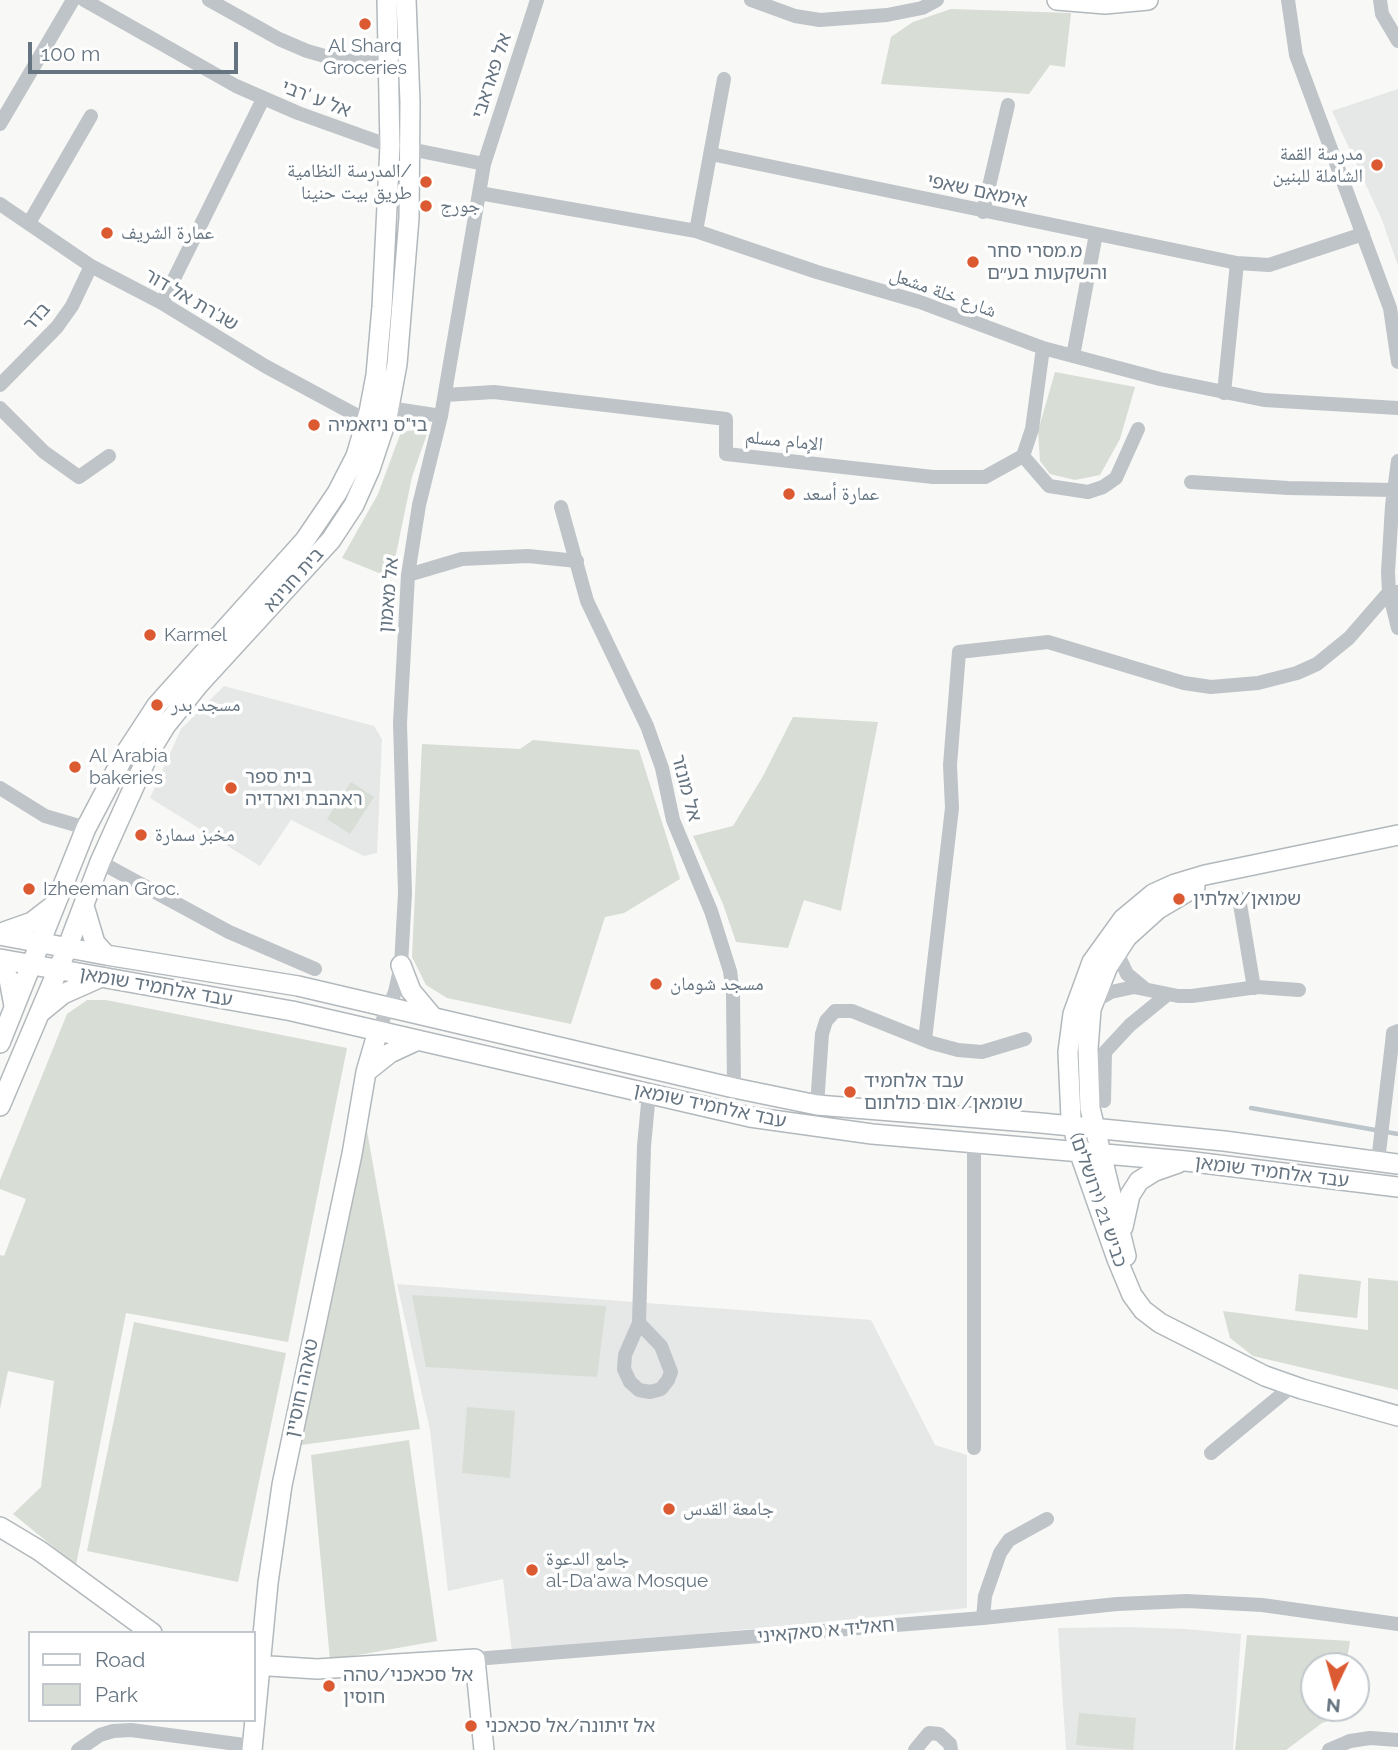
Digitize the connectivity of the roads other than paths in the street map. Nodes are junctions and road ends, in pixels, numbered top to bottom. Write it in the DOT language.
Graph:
graph roads {
  1 [pos="73,0"];
  2 [pos="83,0"];
  3 [pos="209,0"];
  4 [pos="387,0"];
  5 [pos="406,0"];
  6 [pos="537,0"];
  7 [pos="751,0"];
  8 [pos="918,0"];
  9 [pos="937,0"];
  10 [pos="1057,0"];
  11 [pos="1148,0"];
  12 [pos="1288,0"];
  13 [pos="1380,0"];
  14 [pos="887,15"];
  15 [pos="1398,41"];
  16 [pos="390,64"];
  17 [pos="724,79"];
  18 [pos="264,99"];
  19 [pos="1008,104"];
  20 [pos="90,116"];
  21 [pos="0,124"];
  22 [pos="390,146"];
  23 [pos="410,149"];
  24 [pos="711,154"];
  25 [pos="484,164"];
  26 [pos="479,193"];
  27 [pos="0,204"];
  28 [pos="983,212"];
  29 [pos="29,223"];
  30 [pos="696,231"];
  31 [pos="1096,234"];
  32 [pos="1363,234"];
  33 [pos="1237,263"];
  34 [pos="91,266"];
  35 [pos="162,303"];
  36 [pos="1043,348"];
  37 [pos="1073,356"];
  38 [pos="1398,362"];
  39 [pos="0,385"];
  40 [pos="1224,393"];
  41 [pos="444,395"];
  42 [pos="0,408"];
  43 [pos="388,408"];
  44 [pos="1398,408"];
  45 [pos="441,416"];
  46 [pos="367,421"];
  47 [pos="1138,429"];
  48 [pos="109,456"];
  49 [pos="1023,456"];
  50 [pos="1398,461"];
  51 [pos="1191,482"];
  52 [pos="1394,490"];
  53 [pos="561,507"];
  54 [pos="577,561"];
  55 [pos="408,575"];
  56 [pos="1394,592"];
  57 [pos="1398,628"];
  58 [pos="0,788"];
  59 [pos="86,828"];
  60 [pos="1398,835"];
  61 [pos="100,862"];
  62 [pos="1247,867"];
  63 [pos="1239,898"];
  64 [pos="55,904"];
  65 [pos="84,906"];
  66 [pos="0,934"];
  67 [pos="40,941"];
  68 [pos="1121,945"];
  69 [pos="68,946"];
  70 [pos="106,955"];
  71 [pos="0,959"];
  72 [pos="31,964"];
  73 [pos="401,965"];
  74 [pos="0,967"];
  75 [pos="315,969"];
  76 [pos="57,970"];
  77 [pos="100,978"];
  78 [pos="1254,988"];
  79 [pos="1149,990"];
  80 [pos="1298,990"];
  81 [pos="1168,994"];
  82 [pos="15,1006"];
  83 [pos="390,1006"];
  84 [pos="1091,1009"];
  85 [pos="37,1015"];
  86 [pos="433,1016"];
  87 [pos="379,1031"];
  88 [pos="1398,1031"];
  89 [pos="1025,1039"];
  90 [pos="418,1040"];
  91 [pos="925,1040"];
  92 [pos="0,1043"];
  93 [pos="366,1072"];
  94 [pos="1069,1080"];
  95 [pos="734,1088"];
  96 [pos="649,1093"];
  97 [pos="1104,1101"];
  98 [pos="0,1105"];
  99 [pos="817,1105"];
  100 [pos="1041,1123"];
  101 [pos="1072,1126"];
  102 [pos="1094,1128"];
  103 [pos="1382,1129"];
  104 [pos="1398,1131"];
  105 [pos="974,1144"];
  106 [pos="1079,1151"];
  107 [pos="1101,1153"];
  108 [pos="1186,1161"];
  109 [pos="1378,1161"];
  110 [pos="1398,1164"];
  111 [pos="1398,1187"];
  112 [pos="1122,1235"];
  113 [pos="1132,1295"];
  114 [pos="639,1324"];
  115 [pos="1292,1386"];
  116 [pos="1398,1416"];
  117 [pos="974,1448"];
  118 [pos="1211,1453"];
  119 [pos="1047,1520"];
  120 [pos="0,1527"];
  121 [pos="983,1618"];
  122 [pos="1398,1624"];
  123 [pos="149,1631"];
  124 [pos="475,1659"];
  125 [pos="257,1665"];
  126 [pos="254,1722"];
  127 [pos="1398,1740"];
  128 [pos="252,1748"];
  129 [pos="78,1750"];
  130 [pos="484,1750"];
  131 [pos="915,1750"];
  132 [pos="951,1750"];
  133 [pos="1329,1750"];
  1 -- 21 [label="street"];
  2 -- 18 [label="street, אל ע 'רבי"];
  3 -- 16 [label="street"];
  4 -- 16 [label="main road, בית חנינא"];
  5 -- 23 [label="main road, בית חנינא"];
  6 -- 25 [label="street, אל פאראבי"];
  7 -- 14 [label="street"];
  8 -- 14 [label="street"];
  9 -- 14 [label="street"];
  10 -- 11 [label="main road"];
  12 -- 32 [label="street"];
  13 -- 15 [label="street"];
  16 -- 22 [label="main road, בית חנינא"];
  17 -- 24 [label="street"];
  18 -- 22 [label="street, אל ע 'רבי"];
  18 -- 35 [label="street"];
  19 -- 28 [label="street"];
  20 -- 29 [label="street"];
  22 -- 46 [label="main road, בית חנינא"];
  23 -- 25 [label="street"];
  23 -- 43 [label="main road, בית חנינא"];
  24 -- 28 [label="street, אימאם שאפי"];
  24 -- 30 [label="street"];
  25 -- 26 [label="street, אל מאמון"];
  26 -- 30 [label="street, شارع خلة مشعل"];
  26 -- 41 [label="street, אל מאמון"];
  27 -- 29 [label="street, שג'רת אל דור"];
  28 -- 31 [label="street, אימאם שאפי"];
  29 -- 34 [label="street, שג'רת אל דור"];
  30 -- 36 [label="street, شارع خلة مشعل"];
  31 -- 33 [label="street, אימאם שאפי"];
  31 -- 37 [label="street"];
  32 -- 33 [label="street, אימאם שאפי"];
  32 -- 38 [label="street"];
  33 -- 40 [label="street"];
  34 -- 35 [label="street, שג'רת אל דור"];
  34 -- 39 [label="street, בדר"];
  35 -- 46 [label="street, שג'רת אל דור"];
  36 -- 37 [label="street, شارع خلة مشعل"];
  36 -- 49 [label="street"];
  37 -- 40 [label="street, شارع خلة مشعل"];
  40 -- 44 [label="street, شارع خلة مشعل"];
  41 -- 45 [label="street, אל מאמון"];
  41 -- 49 [label="street, الإمام مسلم"];
  42 -- 48 [label="street"];
  43 -- 45 [label="street"];
  43 -- 61 [label="main road, בית חנינא"];
  45 -- 55 [label="street, אל מאמון"];
  46 -- 59 [label="main road, בית חנינא"];
  47 -- 49 [label="street"];
  50 -- 52 [label="street"];
  51 -- 52 [label="street"];
  52 -- 56 [label="street"];
  53 -- 54 [label="street, אל מונזר"];
  54 -- 55 [label="street"];
  54 -- 95 [label="street, אל מונזר"];
  55 -- 73 [label="street, אל מאמון"];
  56 -- 57 [label="street"];
  56 -- 91 [label="street"];
  58 -- 59 [label="street"];
  59 -- 64 [label="main road, בית חנינא"];
  60 -- 62 [label="main road, כביש 21 (ירושלים)"];
  61 -- 65 [label="main road, בית חנינא"];
  61 -- 75 [label="street"];
  62 -- 68 [label="main road, כביש 21 (ירושלים)"];
  62 -- 94 [label="main road, כביש 21 (ירושלים)"];
  63 -- 78 [label="street"];
  64 -- 66 [label="main road"];
  64 -- 67 [label="main road, בית חנינא"];
  65 -- 69 [label="main road, בית חנינא"];
  65 -- 70 [label="main road"];
  66 -- 67 [label="main road, עבד אלחמיד שומאן"];
  67 -- 69 [label="main road, עבד אלחמיד שומאן"];
  67 -- 72 [label="main road, בית חנינא"];
  68 -- 79 [label="street"];
  68 -- 84 [label="main road, כביש 21 (ירושלים)"];
  69 -- 70 [label="main road, עבד אלחמיד שומאן"];
  69 -- 76 [label="main road, בית חנינא"];
  70 -- 83 [label="main road, עבד אלחמיד שומאן"];
  71 -- 72 [label="main road, עבד אלחמיד שומאן"];
  72 -- 76 [label="main road, עבד אלחמיד שומאן"];
  72 -- 82 [label="main road, בית חנינא"];
  73 -- 83 [label="street, אל מאמון"];
  73 -- 86 [label="main road"];
  74 -- 82 [label="main road"];
  76 -- 77 [label="main road, עבד אלחמיד שומאן"];
  76 -- 85 [label="main road, בית חנינא"];
  77 -- 85 [label="main road"];
  77 -- 87 [label="main road, עבד אלחמיד שומאן"];
  78 -- 80 [label="street"];
  78 -- 81 [label="street"];
  79 -- 81 [label="street"];
  79 -- 84 [label="street"];
  81 -- 97 [label="street"];
  82 -- 92 [label="main road, בית חנינא"];
  83 -- 86 [label="main road, עבד אלחמיד שומאן"];
  83 -- 87 [label="street, אל מאמון"];
  84 -- 102 [label="main road, כביש 21 (ירושלים)"];
  85 -- 98 [label="main road, בית חנינא"];
  86 -- 95 [label="main road, עבד אלחמיד שומאן"];
  87 -- 90 [label="main road, עבד אלחמיד שומאן"];
  87 -- 93 [label="main road, טאהה חוסיין"];
  88 -- 103 [label="street"];
  89 -- 91 [label="street"];
  90 -- 93 [label="main road"];
  90 -- 96 [label="main road, עבד אלחמיד שומאן"];
  91 -- 99 [label="street"];
  93 -- 125 [label="main road, טאהה חוסיין"];
  94 -- 100 [label="main road"];
  94 -- 101 [label="main road, כביש 21 (ירושלים)"];
  95 -- 99 [label="main road, עבד אלחמיד שומאן"];
  96 -- 105 [label="main road, עבד אלחמיד שומאן"];
  96 -- 114 [label="street"];
  99 -- 100 [label="main road, עבד אלחמיד שומאן"];
  100 -- 101 [label="main road, עבד אלחמיד שומאן"];
  101 -- 102 [label="main road, עבד אלחמיד שומאן"];
  101 -- 106 [label="main road, כביש 21 (ירושלים)"];
  102 -- 107 [label="main road, כביש 21 (ירושלים)"];
  102 -- 109 [label="main road, עבד אלחמיד שומאן"];
  103 -- 104 [label="street"];
  103 -- 109 [label="street"];
  105 -- 106 [label="main road, עבד אלחמיד שומאן"];
  105 -- 117 [label="street"];
  106 -- 107 [label="main road, עבד אלחמיד שומאן"];
  106 -- 113 [label="main road, כביש 21 (ירושלים)"];
  107 -- 108 [label="main road, עבד אלחמיד שומאן"];
  107 -- 112 [label="main road, כביש 21 (ירושלים)"];
  108 -- 111 [label="main road, עבד אלחמיד שומאן"];
  108 -- 112 [label="main road"];
  109 -- 110 [label="main road, עבד אלחמיד שומאן"];
  112 -- 113 [label="main road, כביש 21 (ירושלים)"];
  113 -- 115 [label="main road, כביש 21 (ירושלים)"];
  114 -- 114 [label="street"];
  115 -- 116 [label="main road, כביש 21 (ירושלים)"];
  115 -- 118 [label="street"];
  119 -- 121 [label="street"];
  120 -- 123 [label="main road"];
  121 -- 122 [label="street, חאליד א סאקאיני"];
  121 -- 124 [label="street, חאליד א סאקאיני"];
  124 -- 125 [label="main road, חאליד א סאקאיני"];
  124 -- 130 [label="main road"];
  126 -- 128 [label="main road, טאהה חוסיין"];
  127 -- 133 [label="street"];
  128 -- 129 [label="street"];
  131 -- 132 [label="street"];
}
